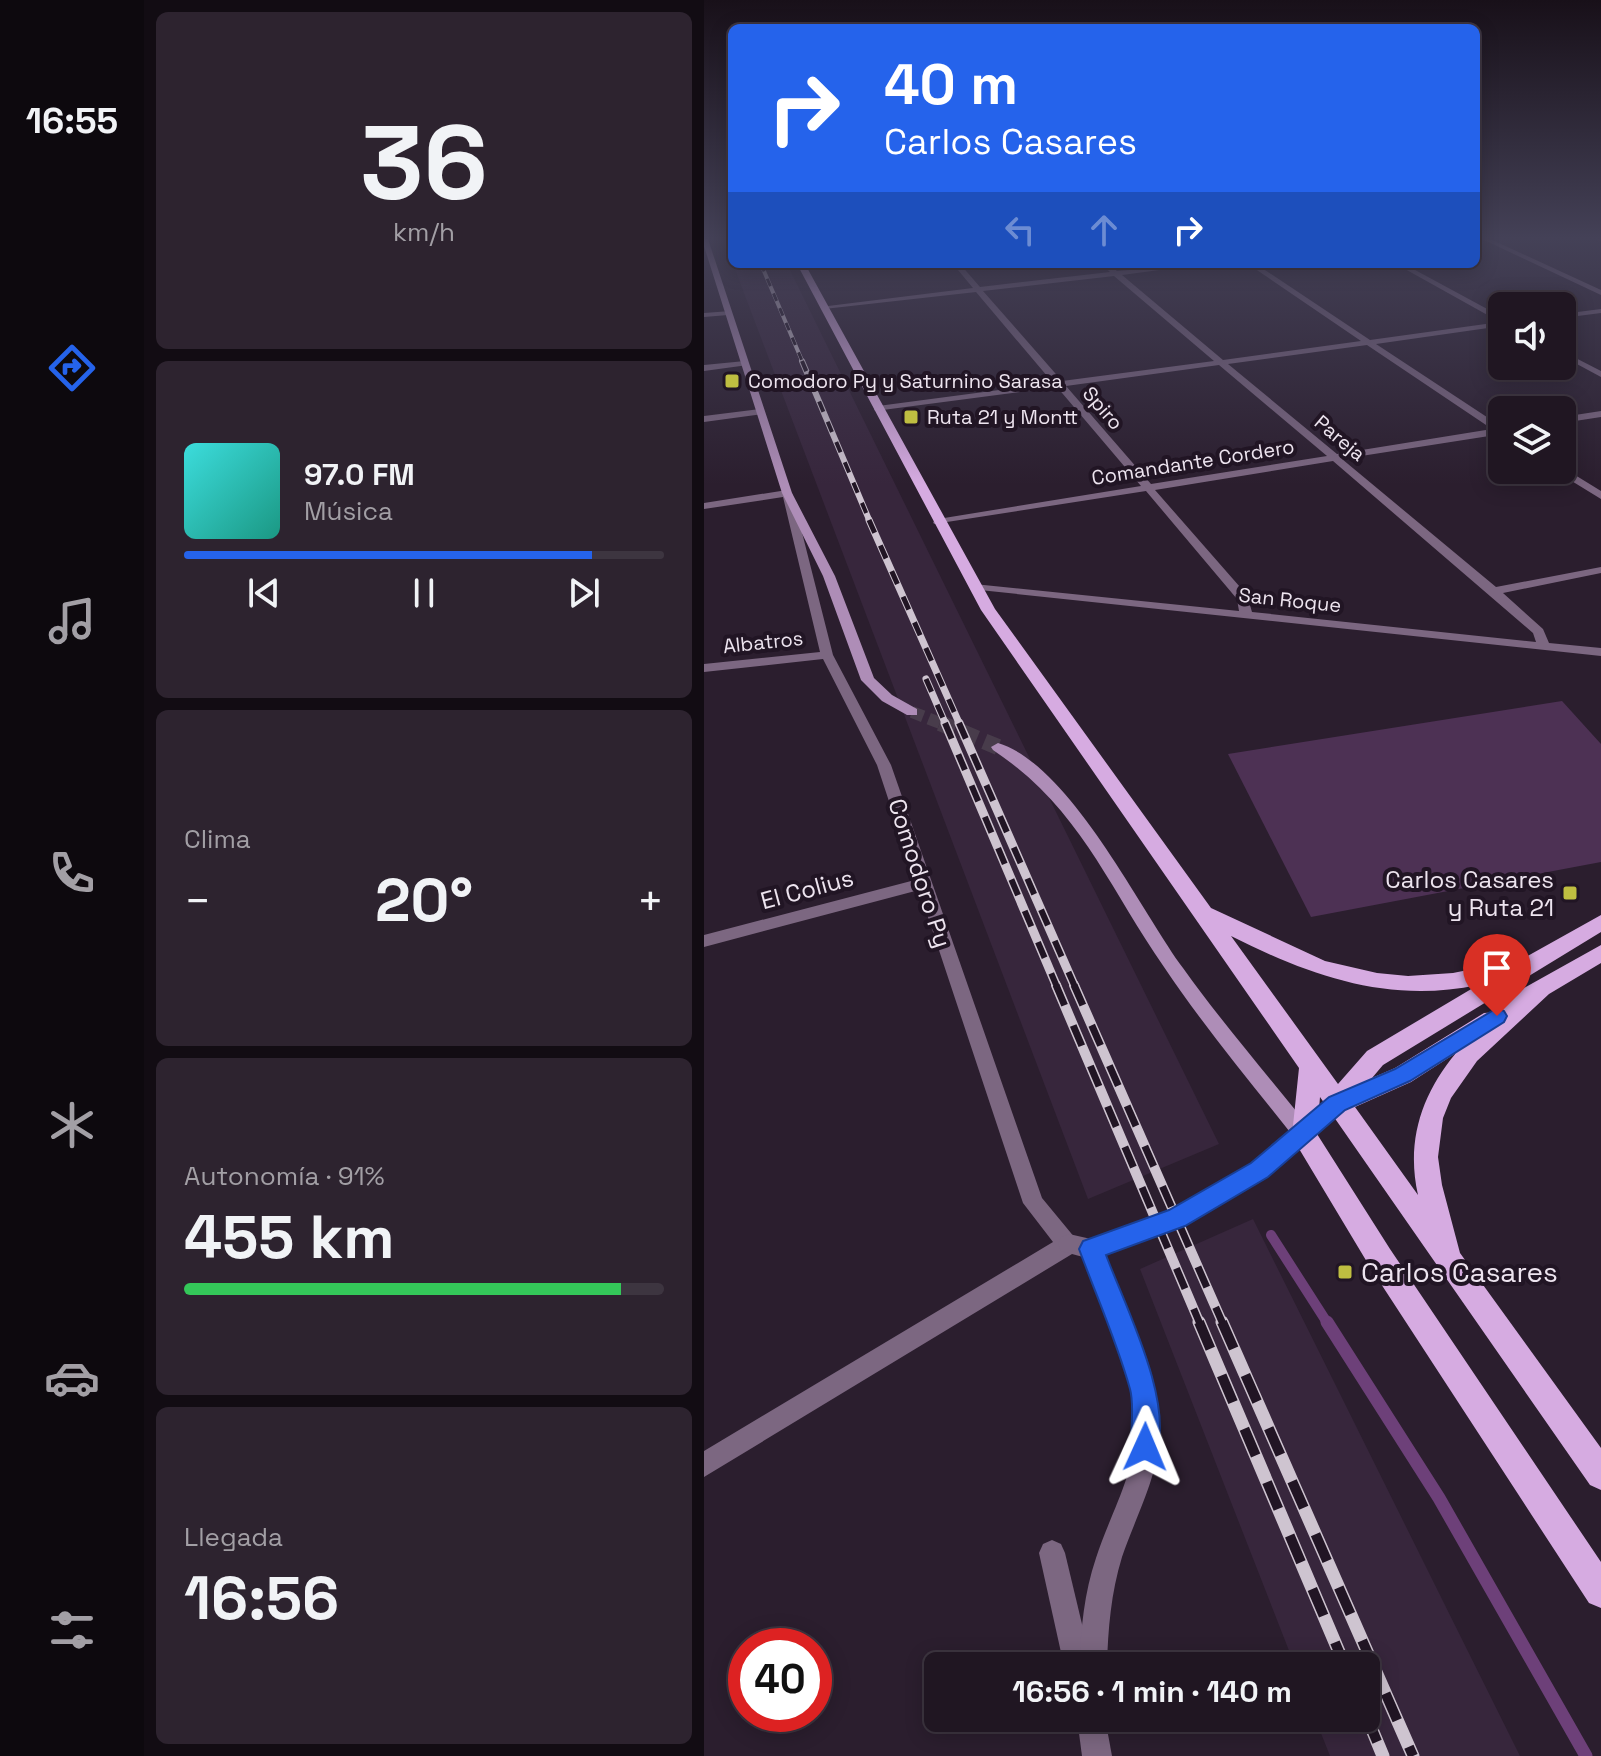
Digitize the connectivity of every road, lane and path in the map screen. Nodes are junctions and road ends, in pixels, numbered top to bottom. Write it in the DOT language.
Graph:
graph roads {
  1 [pos="731,321"];
  2 [pos="831,321"];
  3 [pos="1005,321"];
  4 [pos="1171,321"];
  5 [pos="1337,321"];
  6 [pos="1488,324"];
  7 [pos="1369,342"];
  8 [pos="1576,361"];
  9 [pos="745,363"];
  10 [pos="1220,363"];
  11 [pos="704,368"];
  12 [pos="1601,374"];
  13 [pos="1059,385"];
  14 [pos="878,409"];
  15 [pos="760,412"];
  16 [pos="1601,414"];
  17 [pos="1576,418"];
  18 [pos="704,419"];
  19 [pos="1488,421"];
  20 [pos="1488,432"];
  21 [pos="1334,457"];
  22 [pos="1576,480"];
  23 [pos="1148,487"];
  24 [pos="787,493"];
  25 [pos="1601,496"];
  26 [pos="704,506"];
  27 [pos="938,522"];
  28 [pos="1601,570"];
  29 [pos="974,587"];
  30 [pos="1494,591"];
  31 [pos="1246,615"];
  32 [pos="1544,646"];
  33 [pos="1601,652"];
  34 [pos="827,655"];
  35 [pos="704,668"];
  36 [pos="912,712"];
  37 [pos="998,747"];
  38 [pos="922,884"];
  39 [pos="1199,910"];
  40 [pos="1601,922"];
  41 [pos="704,941"];
  42 [pos="1601,953"];
  43 [pos="1538,976"];
  44 [pos="1311,1067"];
  45 [pos="1337,1103"];
  46 [pos="1304,1135"];
  47 [pos="1080,1246"];
  48 [pos="1452,1266"];
  49 [pos="704,1465"];
  50 [pos="1601,1474"];
  51 [pos="1052,1553"];
  52 [pos="1601,1591"];
  53 [pos="1075,1652"];
  54 [pos="1093,1652"];
  55 [pos="1092,1732"];
  56 [pos="1097,1756"];
  1 -- 9 [label="main road, Comodoro Py"];
  2 -- 14 [label="main road"];
  3 -- 13 [label="street, Spiro"];
  4 -- 10 [label="street, Pareja"];
  5 -- 7 [label="street"];
  6 -- 7 [label="street"];
  7 -- 10 [label="street"];
  7 -- 19 [label="street"];
  8 -- 12 [label="street"];
  9 -- 11 [label="street"];
  9 -- 15 [label="main road, Comodoro Py"];
  10 -- 13 [label="street"];
  10 -- 21 [label="street, Pareja"];
  13 -- 14 [label="street"];
  13 -- 23 [label="street, Spiro"];
  14 -- 27 [label="main road"];
  15 -- 18 [label="street"];
  15 -- 24 [label="main road, Comodoro Py"];
  16 -- 17 [label="street"];
  20 -- 21 [label="street, Comandante Cordero"];
  21 -- 23 [label="street, Comandante Cordero"];
  21 -- 30 [label="street, Pareja"];
  22 -- 25 [label="street"];
  23 -- 27 [label="street, Comandante Cordero"];
  23 -- 31 [label="street, Spiro"];
  24 -- 26 [label="street"];
  24 -- 34 [label="street, Comodoro Py"];
  24 -- 36 [label="main road, Comodoro Py"];
  27 -- 29 [label="main road"];
  28 -- 30 [label="street"];
  29 -- 31 [label="street, San Roque"];
  29 -- 39 [label="main road"];
  30 -- 32 [label="street, Pareja"];
  31 -- 32 [label="street, San Roque"];
  32 -- 33 [label="street, San Roque"];
  34 -- 35 [label="street, Albatros"];
  34 -- 38 [label="street, Comodoro Py"];
  37 -- 46 [label="main road"];
  38 -- 41 [label="street, El Colius"];
  38 -- 47 [label="street, Comodoro Py"];
  39 -- 43 [label="main road"];
  39 -- 44 [label="main road"];
  40 -- 43 [label="main road"];
  42 -- 43 [label="main road"];
  43 -- 45 [label="main road"];
  43 -- 48 [label="main road"];
  44 -- 45 [label="main road"];
  44 -- 46 [label="main road"];
  45 -- 46 [label="main road"];
  45 -- 48 [label="main road"];
  46 -- 47 [label="street"];
  46 -- 52 [label="main road"];
  47 -- 49 [label="street"];
  47 -- 54 [label="street, Comodoro Py"];
  48 -- 50 [label="main road"];
  51 -- 53 [label="street"];
  55 -- 56 [label="street"];
}
